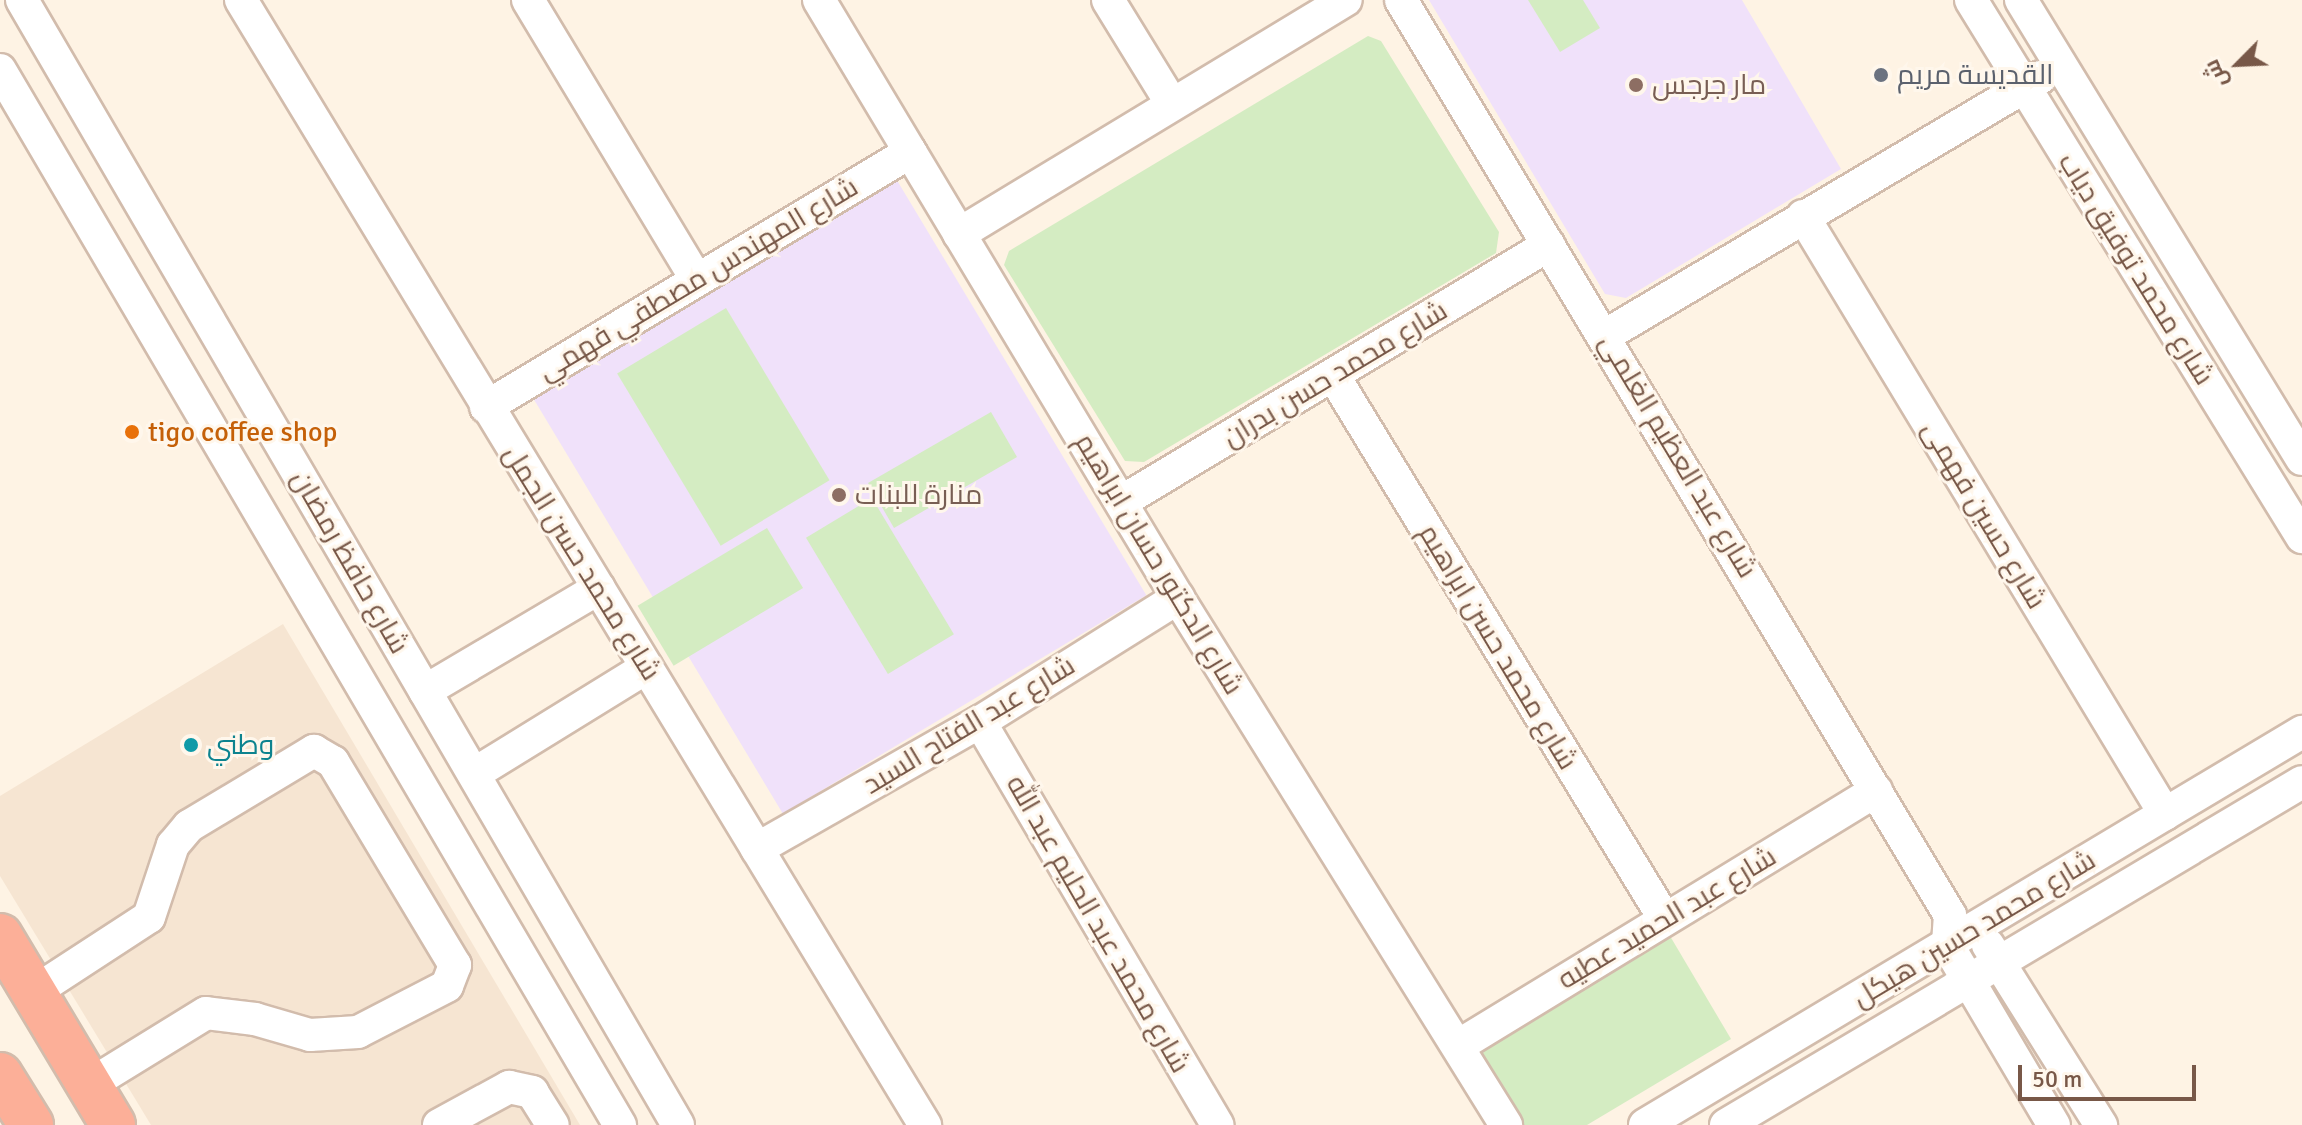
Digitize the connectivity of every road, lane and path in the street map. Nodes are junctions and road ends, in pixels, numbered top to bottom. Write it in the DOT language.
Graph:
graph roads {
  1 [pos="22,0"];
  2 [pos="241,0"];
  3 [pos="528,0"];
  4 [pos="819,0"];
  5 [pos="1108,0"];
  6 [pos="1346,0"];
  7 [pos="1401,0"];
  8 [pos="1971,0"];
  9 [pos="2021,0"];
  10 [pos="2061,65"];
  11 [pos="0,70"];
  12 [pos="2023,88"];
  13 [pos="1172,104"];
  14 [pos="910,152"];
  15 [pos="1803,216"];
  16 [pos="959,234"];
  17 [pos="1549,245"];
  18 [pos="697,280"];
  19 [pos="1606,335"];
  20 [pos="1333,375"];
  21 [pos="486,407"];
  22 [pos="2302,459"];
  23 [pos="1121,502"];
  24 [pos="2302,537"];
  25 [pos="599,588"];
  26 [pos="1178,598"];
  27 [pos="647,667"];
  28 [pos="425,691"];
  29 [pos="980,722"];
  30 [pos="2302,732"];
  31 [pos="474,774"];
  32 [pos="2302,782"];
  33 [pos="1876,791"];
  34 [pos="2165,814"];
  35 [pos="757,849"];
  36 [pos="1664,918"];
  37 [pos="1958,929"];
  38 [pos="0,936"];
  39 [pos="1999,964"];
  40 [pos="1969,981"];
  41 [pos="17,992"];
  42 [pos="1458,1046"];
  43 [pos="0,1075"];
  44 [pos="84,1105"];
  45 [pos="31,1125"];
  46 [pos="113,1125"];
  47 [pos="439,1125"];
  48 [pos="553,1125"];
  49 [pos="620,1125"];
  50 [pos="678,1125"];
  51 [pos="925,1125"];
  52 [pos="1217,1125"];
  53 [pos="1506,1125"];
  54 [pos="1645,1125"];
  55 [pos="1726,1125"];
  56 [pos="2054,1125"];
  57 [pos="2101,1125"];
  1 -- 28 [label="street, شارع حافظ رمضان"];
  2 -- 21 [label="street, شارع محمد حسن الجمل"];
  3 -- 18 [label="street"];
  4 -- 14 [label="street, شارع الدكتور حسان ابراهيم"];
  5 -- 13 [label="street"];
  6 -- 13 [label="street"];
  7 -- 17 [label="street, شارع عبد العظيم الغلمي"];
  8 -- 12 [label="street, شارع محمد توفيق دياب"];
  9 -- 10 [label="street, شارع محمد توفيق دياب"];
  10 -- 12 [label="street"];
  10 -- 22 [label="street, شارع محمد توفيق دياب"];
  11 -- 49 [label="street, شارع حافظ رمضان"];
  12 -- 15 [label="street"];
  12 -- 24 [label="street, شارع محمد توفيق دياب"];
  13 -- 16 [label="street"];
  14 -- 16 [label="street, شارع الدكتور حسان ابراهيم"];
  14 -- 18 [label="street, شارع المهندس مصطفي فهمي"];
  15 -- 19 [label="street"];
  15 -- 34 [label="street, شارع حسين فهمى"];
  16 -- 23 [label="street, شارع الدكتور حسان ابراهيم"];
  17 -- 19 [label="street, شارع عبد العظيم الغلمي"];
  17 -- 20 [label="street, شارع محمد حسن بدران"];
  18 -- 21 [label="street, شارع المهندس مصطفي فهمي"];
  19 -- 33 [label="street, شارع عبد العظيم الغلمي"];
  20 -- 23 [label="street, شارع محمد حسن بدران"];
  20 -- 36 [label="street, شارع محمد حسن ابراهيم"];
  21 -- 25 [label="street, شارع محمد حسن الجمل"];
  23 -- 26 [label="street, شارع الدكتور حسان ابراهيم"];
  25 -- 27 [label="street, شارع محمد حسن الجمل"];
  25 -- 28 [label="street"];
  26 -- 29 [label="street, شارع عبد الفتاح السيد"];
  26 -- 42 [label="street, شارع الدكتور حسان ابراهيم"];
  27 -- 31 [label="street"];
  27 -- 35 [label="street, شارع محمد حسن الجمل"];
  28 -- 31 [label="street, شارع حافظ رمضان"];
  29 -- 35 [label="street, شارع عبد الفتاح السيد"];
  29 -- 52 [label="street, شارع محمد عبد الحليم عبد الله"];
  30 -- 34 [label="street, شارع محمد حسين هيكل"];
  31 -- 50 [label="street, شارع حافظ رمضان"];
  32 -- 39 [label="street, شارع محمد حسين هيكل"];
  33 -- 36 [label="street, شارع عبد الحميد عطيه"];
  33 -- 37 [label="street, شارع عبد العظيم الغلمي"];
  34 -- 37 [label="street, شارع محمد حسين هيكل"];
  35 -- 51 [label="street, شارع محمد حسن الجمل"];
  36 -- 42 [label="street, شارع عبد الحميد عطيه"];
  37 -- 39 [label="street, شارع عبد العظيم الغلمي"];
  37 -- 40 [label="street, شارع عبد العظيم الغلمي"];
  37 -- 54 [label="street, شارع محمد حسين هيكل"];
  38 -- 41 [label="highway"];
  39 -- 40 [label="street, شارع محمد حسين هيكل"];
  39 -- 57 [label="street, شارع عبد العظيم الغلمي"];
  40 -- 55 [label="street, شارع محمد حسين هيكل"];
  40 -- 56 [label="street, شارع عبد العظيم الغلمي"];
  41 -- 44 [label="highway"];
  41 -- 44 [label="street"];
  42 -- 53 [label="street, شارع الدكتور حسان ابراهيم"];
  43 -- 45 [label="highway"];
  44 -- 46 [label="highway"];
  47 -- 48 [label="street"];
}
